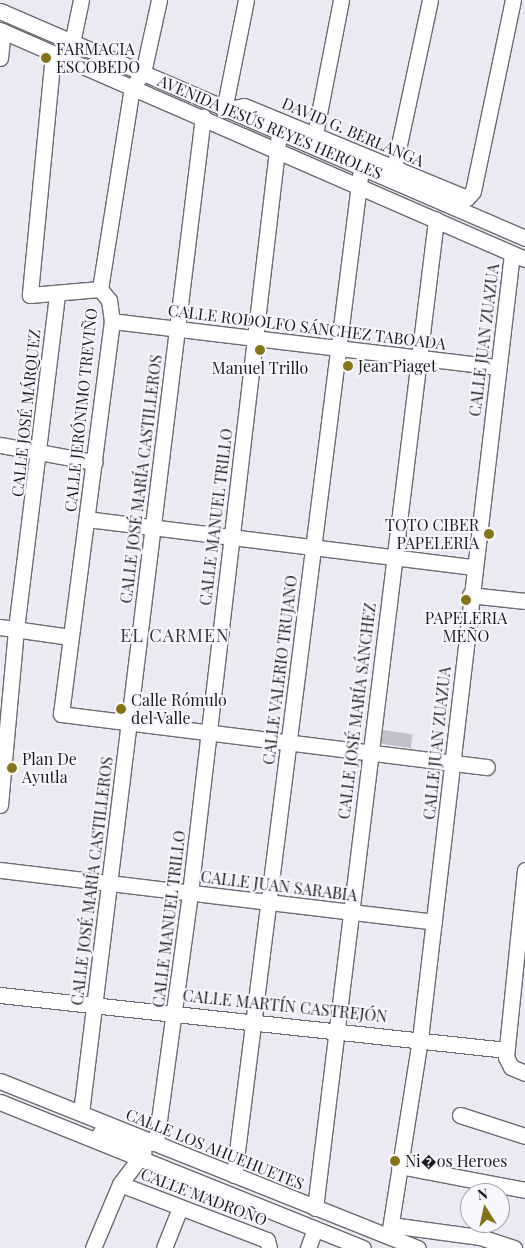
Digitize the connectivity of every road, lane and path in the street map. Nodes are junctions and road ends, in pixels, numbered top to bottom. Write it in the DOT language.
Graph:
graph roads {
  1 [pos="81,0"];
  2 [pos="159,0"];
  3 [pos="246,0"];
  4 [pos="342,0"];
  5 [pos="430,0"];
  6 [pos="512,0"];
  7 [pos="0,11"];
  8 [pos="2,30"];
  9 [pos="72,43"];
  10 [pos="53,54"];
  11 [pos="0,58"];
  12 [pos="143,73"];
  13 [pos="132,87"];
  14 [pos="224,110"];
  15 [pos="203,116"];
  16 [pos="279,133"];
  17 [pos="315,134"];
  18 [pos="278,149"];
  19 [pos="361,168"];
  20 [pos="394,168"];
  21 [pos="359,185"];
  22 [pos="436,219"];
  23 [pos="525,238"];
  24 [pos="519,256"];
  25 [pos="100,289"];
  26 [pos="56,293"];
  27 [pos="112,321"];
  28 [pos="176,328"];
  29 [pos="255,337"];
  30 [pos="339,348"];
  31 [pos="418,358"];
  32 [pos="497,368"];
  33 [pos="0,445"];
  34 [pos="40,452"];
  35 [pos="94,462"];
  36 [pos="87,519"];
  37 [pos="153,526"];
  38 [pos="232,536"];
  39 [pos="313,546"];
  40 [pos="394,557"];
  41 [pos="474,567"];
  42 [pos="470,594"];
  43 [pos="525,601"];
  44 [pos="0,627"];
  45 [pos="16,629"];
  46 [pos="70,637"];
  47 [pos="128,725"];
  48 [pos="208,734"];
  49 [pos="288,744"];
  50 [pos="370,754"];
  51 [pos="453,763"];
  52 [pos="487,767"];
  53 [pos="0,804"];
  54 [pos="0,870"];
  55 [pos="525,870"];
  56 [pos="108,883"];
  57 [pos="190,893"];
  58 [pos="268,903"];
  59 [pos="350,912"];
  60 [pos="434,922"];
  61 [pos="0,995"];
  62 [pos="94,1003"];
  63 [pos="175,1012"];
  64 [pos="253,1020"];
  65 [pos="336,1029"];
  66 [pos="420,1039"];
  67 [pos="507,1056"];
  68 [pos="525,1073"];
  69 [pos="0,1081"];
  70 [pos="0,1102"];
  71 [pos="23,1110"];
  72 [pos="81,1113"];
  73 [pos="460,1114"];
  74 [pos="525,1136"];
  75 [pos="156,1142"];
  76 [pos="136,1158"];
  77 [pos="399,1166"];
  78 [pos="234,1175"];
  79 [pos="120,1184"];
  80 [pos="525,1190"];
  81 [pos="180,1208"];
  82 [pos="315,1208"];
  83 [pos="315,1229"];
  84 [pos="390,1230"];
  85 [pos="93,1248"];
  86 [pos="164,1248"];
  87 [pos="269,1248"];
  88 [pos="308,1248"];
  89 [pos="363,1248"];
  90 [pos="418,1248"];
  91 [pos="514,1248"];
  1 -- 9 [label="street"];
  2 -- 12 [label="street, CALLE JERÓNIMO TREVIÑO"];
  3 -- 14 [label="street"];
  4 -- 17 [label="street"];
  5 -- 20 [label="street"];
  6 -- 20 [label="street, DAVID G. BERLANGA"];
  7 -- 9 [label="street, AVENIDA JESÚS REYES HEROLES"];
  8 -- 10 [label="street, AVENIDA JESÚS REYES HEROLES"];
  8 -- 11 [label="street"];
  9 -- 12 [label="street, AVENIDA JESÚS REYES HEROLES"];
  10 -- 13 [label="street, AVENIDA JESÚS REYES HEROLES"];
  10 -- 26 [label="street"];
  12 -- 13 [label="street, CALLE JERÓNIMO TREVIÑO"];
  12 -- 14 [label="street, AVENIDA JESÚS REYES HEROLES"];
  13 -- 15 [label="street, AVENIDA JESÚS REYES HEROLES"];
  13 -- 25 [label="street, CALLE JERÓNIMO TREVIÑO"];
  14 -- 16 [label="street, AVENIDA JESÚS REYES HEROLES"];
  14 -- 17 [label="street, DAVID G. BERLANGA"];
  15 -- 18 [label="street, AVENIDA JESÚS REYES HEROLES"];
  15 -- 28 [label="street, CALLE JOSÉ MARÍA CASTILLEROS"];
  16 -- 18 [label="street, CALLE MANUEL TRILLO"];
  16 -- 19 [label="street, AVENIDA JESÚS REYES HEROLES"];
  17 -- 20 [label="street, DAVID G. BERLANGA"];
  18 -- 21 [label="street, AVENIDA JESÚS REYES HEROLES"];
  18 -- 29 [label="street, CALLE MANUEL TRILLO"];
  19 -- 21 [label="street, CALLE VALERIO TRUJANO"];
  19 -- 23 [label="street, AVENIDA JESÚS REYES HEROLES"];
  21 -- 22 [label="street, AVENIDA JESÚS REYES HEROLES"];
  21 -- 30 [label="street, CALLE VALERIO TRUJANO"];
  22 -- 24 [label="street, AVENIDA JESÚS REYES HEROLES"];
  22 -- 31 [label="street, CALLE JOSÉ MARÍA SÁNCHEZ"];
  24 -- 32 [label="street, CALLE JUAN ZUAZUA"];
  25 -- 26 [label="street"];
  25 -- 27 [label="street, CALLE JERÓNIMO TREVIÑO"];
  26 -- 34 [label="street, CALLE JOSÉ MÁRQUEZ"];
  27 -- 28 [label="street, CALLE RODOLFO SÁNCHEZ TABOADA"];
  27 -- 35 [label="street, CALLE JERÓNIMO TREVIÑO"];
  28 -- 29 [label="street, CALLE RODOLFO SÁNCHEZ TABOADA"];
  28 -- 37 [label="street, CALLE JOSÉ MARÍA CASTILLEROS"];
  29 -- 30 [label="street, CALLE RODOLFO SÁNCHEZ TABOADA"];
  29 -- 38 [label="street, CALLE MANUEL TRILLO"];
  30 -- 31 [label="street, CALLE RODOLFO SÁNCHEZ TABOADA"];
  30 -- 39 [label="street, CALLE VALERIO TRUJANO"];
  31 -- 32 [label="street, CALLE RODOLFO SÁNCHEZ TABOADA"];
  31 -- 40 [label="street, CALLE JOSÉ MARÍA SÁNCHEZ"];
  32 -- 41 [label="street, CALLE JUAN ZUAZUA"];
  33 -- 34 [label="street"];
  34 -- 35 [label="street"];
  34 -- 45 [label="street, CALLE JOSÉ MÁRQUEZ"];
  35 -- 36 [label="street, CALLE JERÓNIMO TREVIÑO"];
  36 -- 37 [label="street"];
  36 -- 46 [label="street, CALLE JERÓNIMO TREVIÑO"];
  37 -- 38 [label="street"];
  37 -- 47 [label="street, CALLE JOSÉ MARÍA CASTILLEROS"];
  38 -- 39 [label="street"];
  38 -- 48 [label="street, CALLE MANUEL TRILLO"];
  39 -- 40 [label="street"];
  39 -- 49 [label="street, CALLE VALERIO TRUJANO"];
  40 -- 41 [label="street"];
  40 -- 50 [label="street, CALLE JOSÉ MARÍA SÁNCHEZ"];
  41 -- 42 [label="street, CALLE JUAN ZUAZUA"];
  42 -- 43 [label="street"];
  42 -- 51 [label="street, CALLE JUAN ZUAZUA"];
  44 -- 45 [label="street"];
  45 -- 46 [label="street"];
  45 -- 53 [label="street, CALLE JOSÉ MÁRQUEZ"];
  46 -- 47 [label="street, CALLE JERÓNIMO TREVIÑO"];
  47 -- 48 [label="street"];
  47 -- 56 [label="street, CALLE JOSÉ MARÍA CASTILLEROS"];
  48 -- 49 [label="street"];
  48 -- 57 [label="street, CALLE MANUEL TRILLO"];
  49 -- 50 [label="street"];
  49 -- 58 [label="street, CALLE VALERIO TRUJANO"];
  50 -- 51 [label="street"];
  50 -- 59 [label="street, CALLE JOSÉ MARÍA SÁNCHEZ"];
  51 -- 52 [label="street"];
  51 -- 60 [label="street, CALLE JUAN ZUAZUA"];
  54 -- 56 [label="street, CALLE JUAN SARABIA"];
  55 -- 67 [label="street"];
  56 -- 57 [label="street, CALLE JUAN SARABIA"];
  56 -- 62 [label="street, CALLE JOSÉ MARÍA CASTILLEROS"];
  57 -- 58 [label="street, CALLE JUAN SARABIA"];
  57 -- 63 [label="street, CALLE MANUEL TRILLO"];
  58 -- 59 [label="street, CALLE JUAN SARABIA"];
  58 -- 64 [label="street, CALLE VALERIO TRUJANO"];
  59 -- 60 [label="street, CALLE JUAN SARABIA"];
  59 -- 65 [label="street, CALLE JOSÉ MARÍA SÁNCHEZ"];
  60 -- 66 [label="street, CALLE JUAN ZUAZUA"];
  61 -- 62 [label="street, CALLE MARTÍN CASTREJÓN"];
  62 -- 63 [label="street, CALLE MARTÍN CASTREJÓN"];
  62 -- 72 [label="street, CALLE JOSÉ MARÍA CASTILLEROS"];
  63 -- 64 [label="street, CALLE MARTÍN CASTREJÓN"];
  63 -- 75 [label="street, CALLE MANUEL TRILLO"];
  64 -- 65 [label="street, CALLE MARTÍN CASTREJÓN"];
  64 -- 78 [label="street, CALLE VALERIO TRUJANO"];
  65 -- 66 [label="street, CALLE MARTÍN CASTREJÓN"];
  65 -- 82 [label="street, CALLE JOSÉ MARÍA SÁNCHEZ"];
  66 -- 67 [label="street, CALLE MARTÍN CASTREJÓN"];
  66 -- 77 [label="street, CALLE JUAN ZUAZUA"];
  67 -- 68 [label="street, CALLE MARTÍN CASTREJÓN"];
  69 -- 72 [label="street, CALLE LOS AHUEHUETES"];
  70 -- 71 [label="street"];
  71 -- 75 [label="street"];
  71 -- 76 [label="street"];
  72 -- 75 [label="street, CALLE LOS AHUEHUETES"];
  73 -- 74 [label="street"];
  75 -- 76 [label="street"];
  75 -- 78 [label="street, CALLE LOS AHUEHUETES"];
  76 -- 79 [label="street"];
  76 -- 83 [label="street"];
  77 -- 80 [label="street"];
  77 -- 84 [label="street, CALLE JUAN ZUAZUA"];
  78 -- 82 [label="street, CALLE LOS AHUEHUETES"];
  79 -- 81 [label="street, CALLE MADROÑO"];
  79 -- 85 [label="street"];
  81 -- 86 [label="street"];
  81 -- 87 [label="street, CALLE MADROÑO"];
  82 -- 84 [label="street, CALLE LOS AHUEHUETES"];
  83 -- 88 [label="street"];
  83 -- 89 [label="street"];
  84 -- 90 [label="street, CALLE LOS AHUEHUETES"];
  84 -- 91 [label="street"];
}
